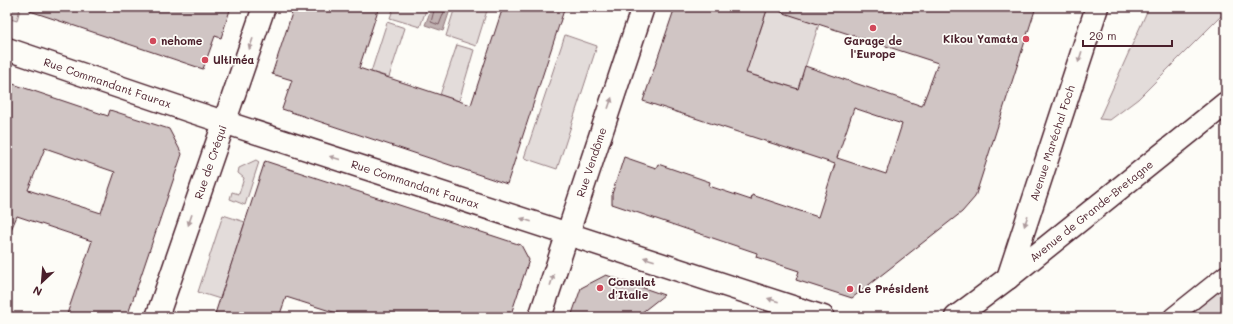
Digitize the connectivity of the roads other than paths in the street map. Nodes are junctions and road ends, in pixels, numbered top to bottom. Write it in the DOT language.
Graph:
graph roads {
  1 [pos="264,7"];
  2 [pos="643,7"];
  3 [pos="1097,7"];
  4 [pos="7,49"];
  5 [pos="1226,103"];
  6 [pos="224,122"];
  7 [pos="567,233"];
  8 [pos="1226,274"];
  9 [pos="1008,278"];
  10 [pos="157,317"];
  11 [pos="540,317"];
  12 [pos="823,317"];
  13 [pos="956,317"];
  14 [pos="1172,317"];
  1 -- 6 [label="street, Rue de Créqui, one-way"];
  7 -- 2 [label="street, Rue Vendôme, one-way"];
  3 -- 9 [label="street, Avenue Maréchal Foch, one-way"];
  4 -- 6 [label="street, Rue Commandant Faurax"];
  5 -- 9 [label="street, Avenue de Grande-Bretagne"];
  7 -- 6 [label="street, Rue Commandant Faurax, one-way"];
  6 -- 10 [label="street, Rue de Créqui, one-way"];
  11 -- 7 [label="street, Rue Vendôme, one-way"];
  12 -- 7 [label="street, Rue Commandant Faurax, one-way"];
  8 -- 14 [label="street"];
  9 -- 13 [label="street, Avenue de Grande-Bretagne"];
}
